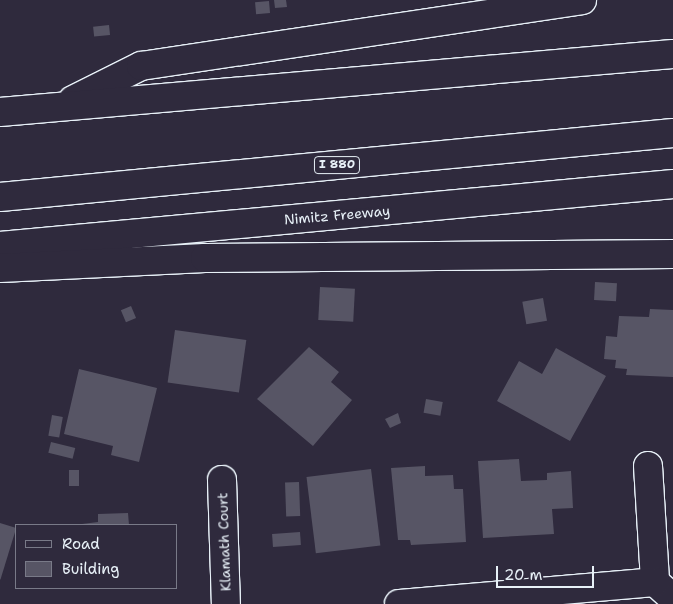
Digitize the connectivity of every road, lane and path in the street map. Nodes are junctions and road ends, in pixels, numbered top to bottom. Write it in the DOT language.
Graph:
graph roads {
  1 [pos="582,0"];
  2 [pos="673,54"];
  3 [pos="60,106"];
  4 [pos="0,112"];
  5 [pos="673,133"];
  6 [pos="673,184"];
  7 [pos="0,197"];
  8 [pos="0,246"];
  9 [pos="673,254"];
  10 [pos="0,268"];
  11 [pos="648,466"];
  12 [pos="222,480"];
  13 [pos="664,590"];
  14 [pos="226,604"];
  15 [pos="399,604"];
  1 -- 3 [label="main road"];
  2 -- 3 [label="main road"];
  3 -- 4 [label="main road"];
  5 -- 7 [label="main road, I 880"];
  6 -- 8 [label="main road, Nimitz Freeway"];
  9 -- 10 [label="main road"];
  11 -- 13 [label="main road"];
  12 -- 14 [label="main road, Klamath Court"];
  13 -- 15 [label="main road"];
}
